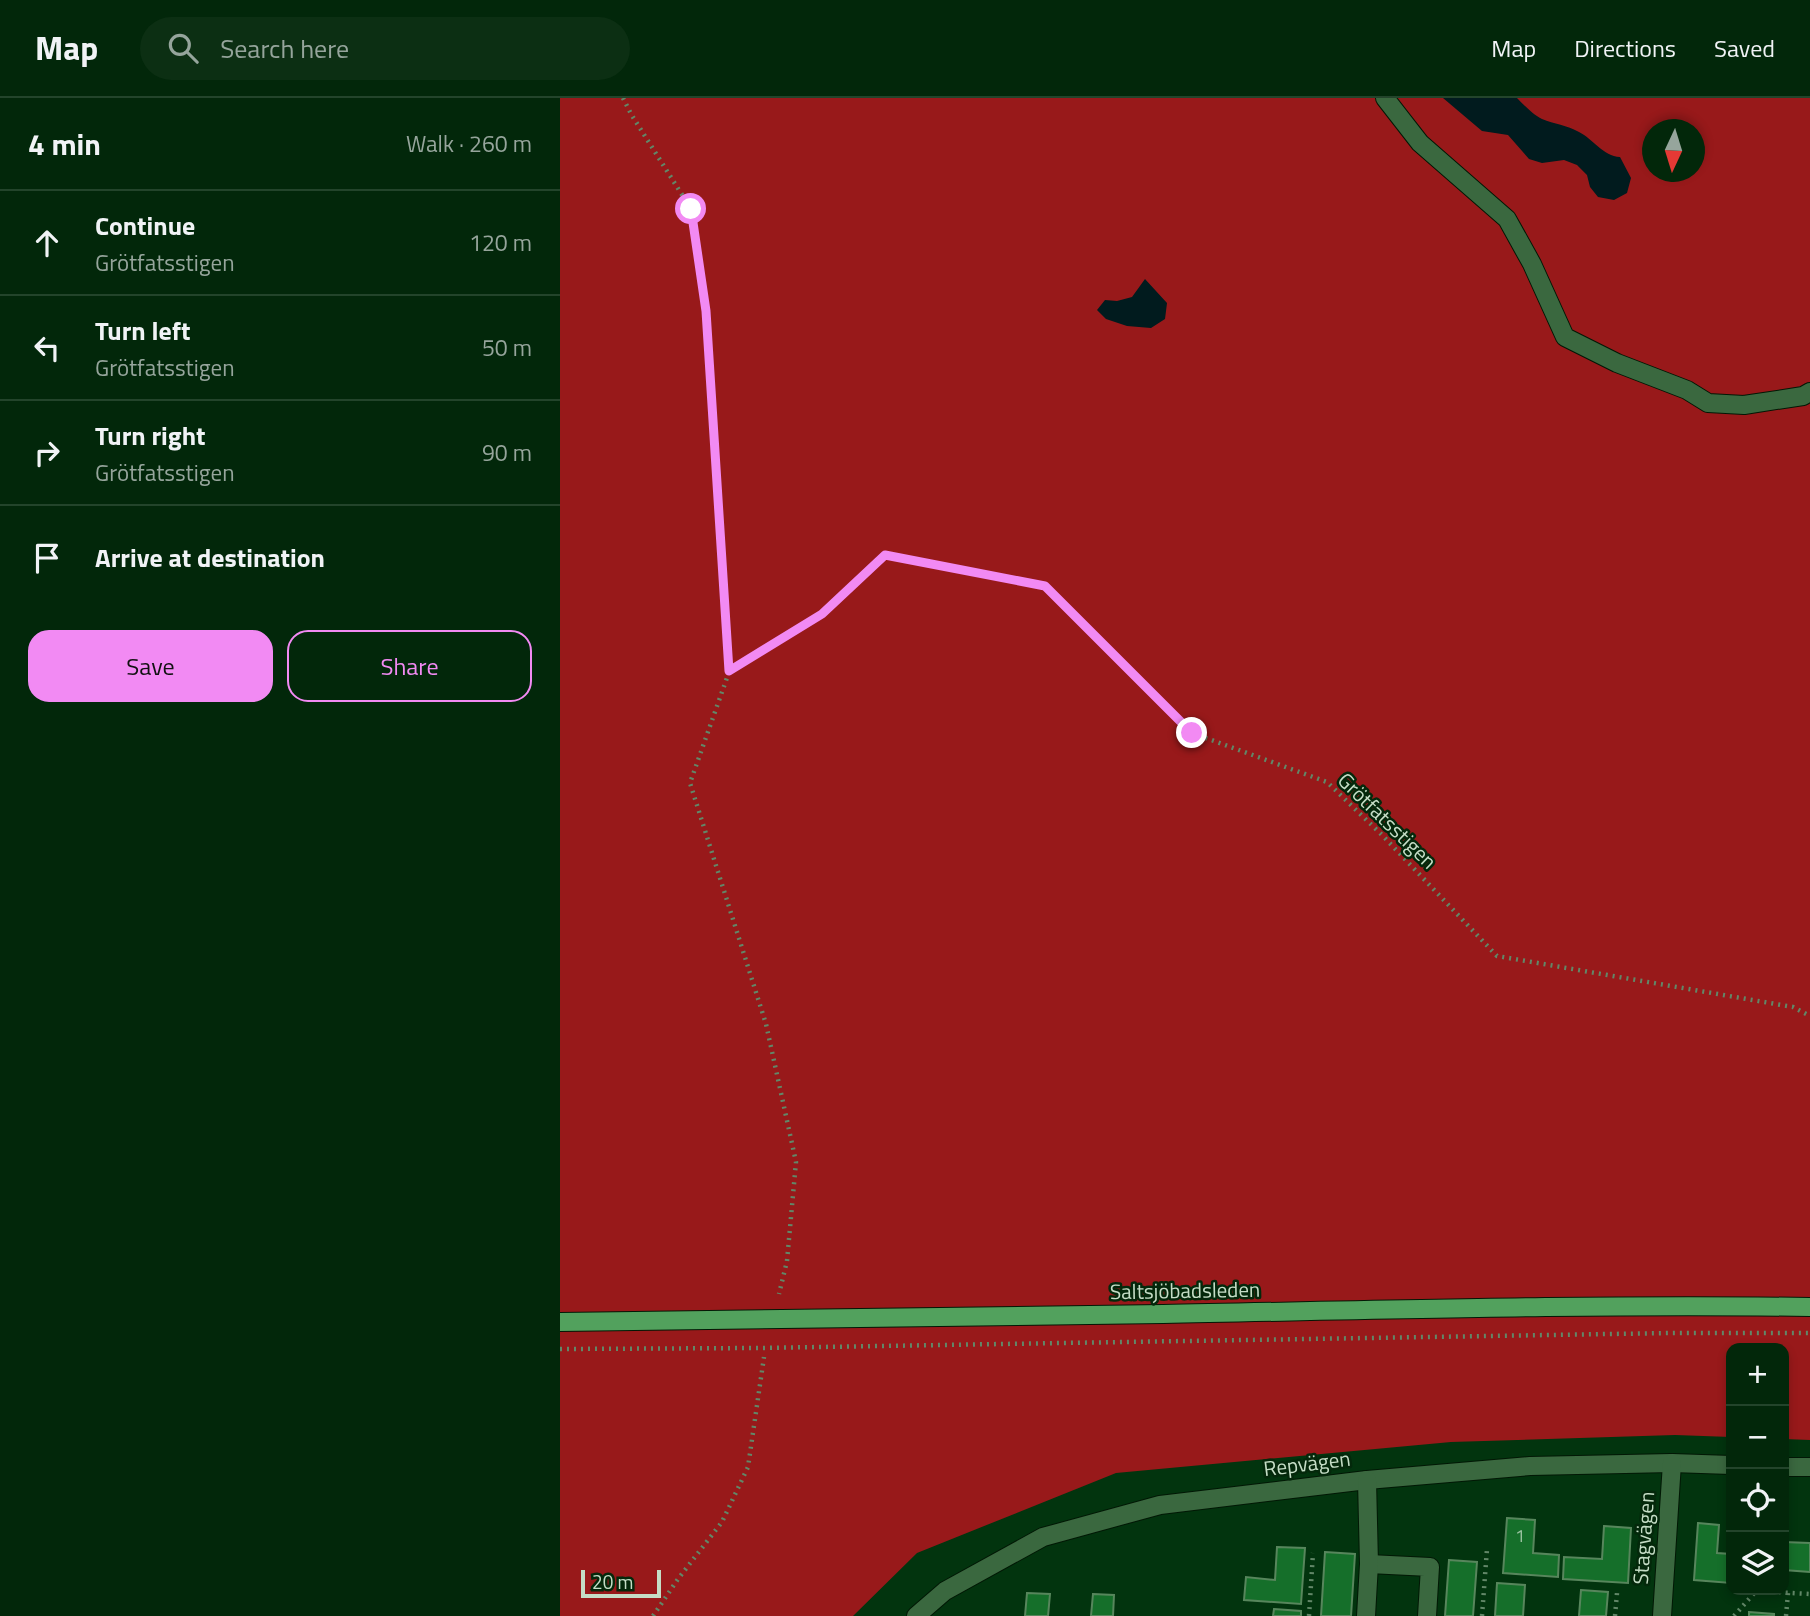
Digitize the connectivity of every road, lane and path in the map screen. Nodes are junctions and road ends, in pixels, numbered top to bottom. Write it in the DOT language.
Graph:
graph roads {
  1 [pos="623,98"];
  2 [pos="1385,98"];
  3 [pos="1810,392"];
  4 [pos="729,671"];
  5 [pos="1810,1016"];
  6 [pos="779,1294"];
  7 [pos="1810,1307"];
  8 [pos="560,1322"];
  9 [pos="1810,1333"];
  10 [pos="560,1349"];
  11 [pos="764,1357"];
  12 [pos="1672,1463"];
  13 [pos="1726,1465"];
  14 [pos="1789,1466"];
  15 [pos="1810,1467"];
  16 [pos="1367,1480"];
  17 [pos="1487,1549"];
  18 [pos="1313,1553"];
  19 [pos="1369,1564"];
  20 [pos="1617,1593"];
  21 [pos="1789,1594"];
  22 [pos="1810,1594"];
  23 [pos="1752,1595"];
  24 [pos="1788,1595"];
  25 [pos="653,1616"];
  26 [pos="916,1616"];
  27 [pos="1309,1616"];
  28 [pos="1366,1616"];
  29 [pos="1427,1616"];
  30 [pos="1482,1616"];
  31 [pos="1615,1616"];
  32 [pos="1662,1616"];
  33 [pos="1734,1616"];
  34 [pos="1786,1616"];
  1 -- 4 [label="path"];
  2 -- 3 [label="street"];
  4 -- 5 [label="path, Grötfatsstigen"];
  4 -- 6 [label="path"];
  7 -- 8 [label="main road, Saltsjöbadsleden"];
  9 -- 10 [label="path"];
  11 -- 25 [label="path"];
  12 -- 13 [label="street, Repvägen"];
  12 -- 16 [label="street, Repvägen"];
  12 -- 32 [label="street, Stagvägen"];
  14 -- 15 [label="street"];
  16 -- 19 [label="street"];
  16 -- 26 [label="street, Repvägen"];
  17 -- 30 [label="path"];
  18 -- 27 [label="path"];
  19 -- 28 [label="street"];
  19 -- 29 [label="street"];
  20 -- 31 [label="path"];
  21 -- 22 [label="path"];
  23 -- 33 [label="path"];
  24 -- 34 [label="path"];
}
